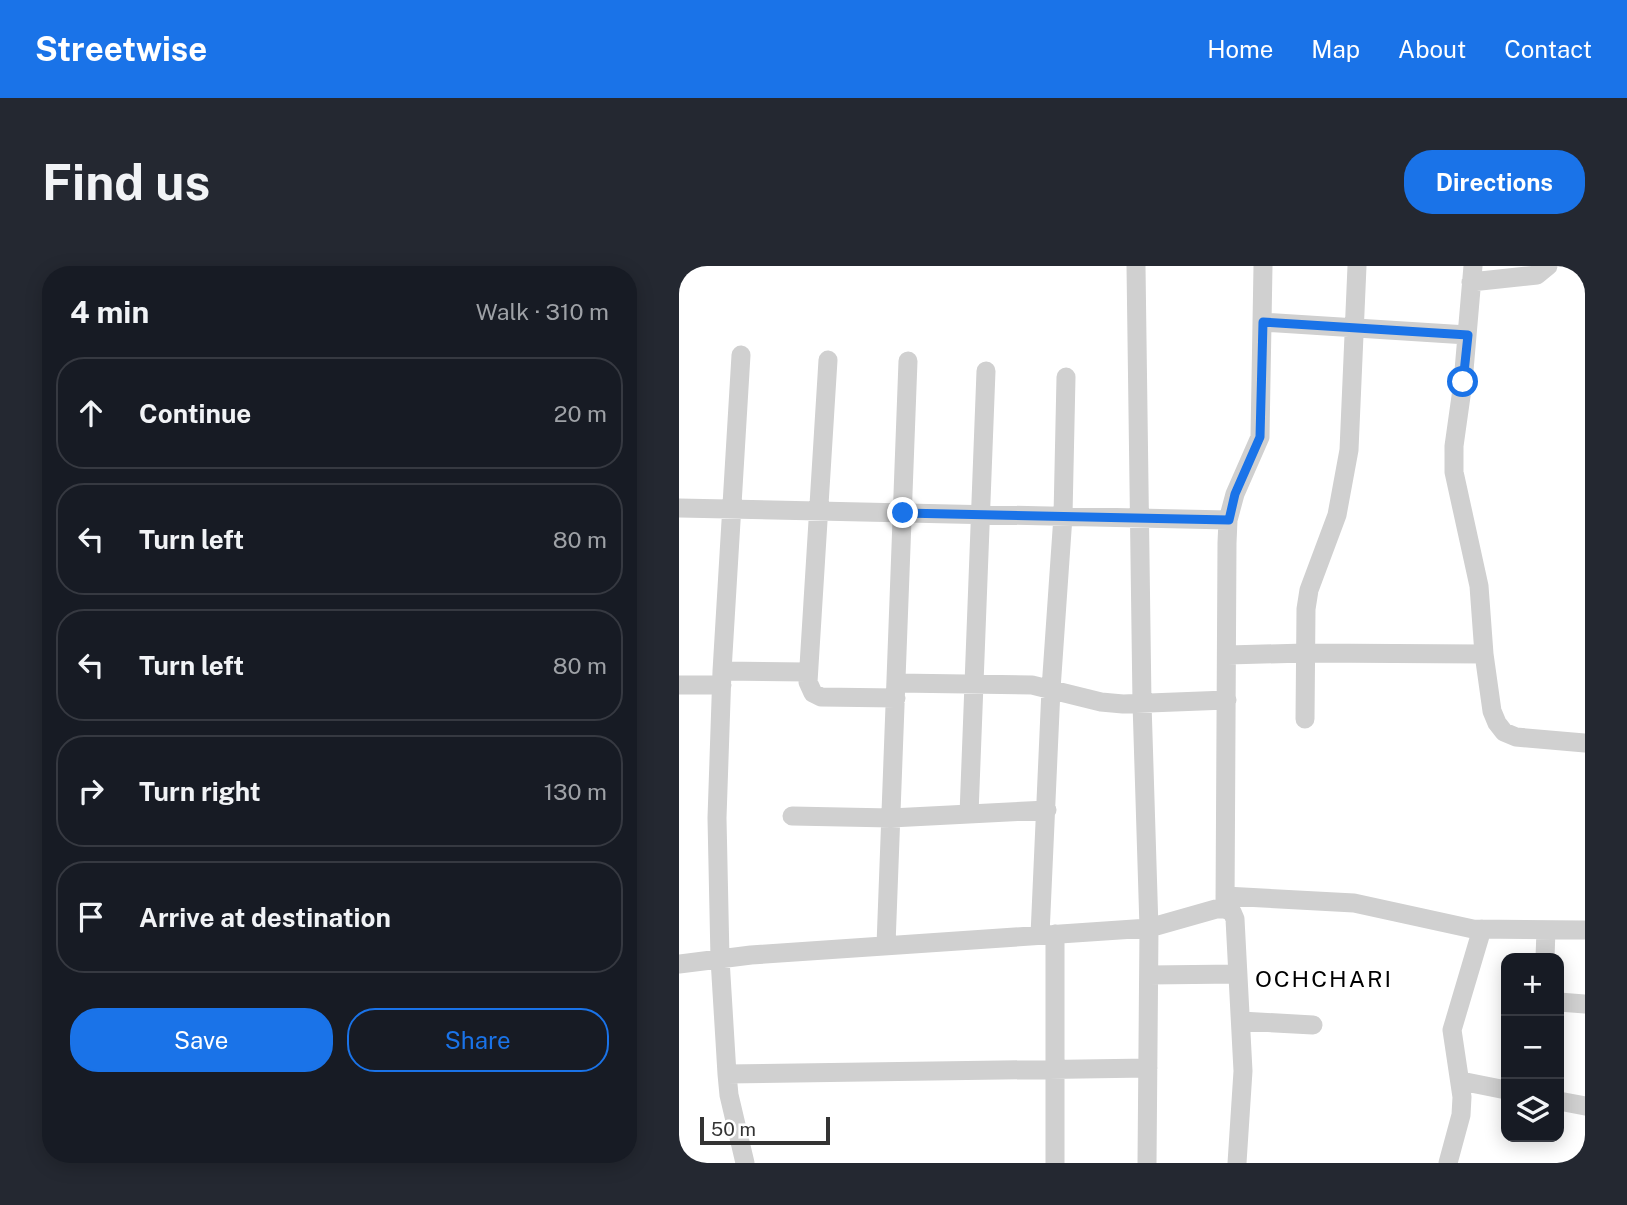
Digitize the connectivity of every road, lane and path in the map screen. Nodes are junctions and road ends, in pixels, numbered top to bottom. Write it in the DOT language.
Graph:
graph roads {
  1 [pos="1136,266"];
  2 [pos="1263,266"];
  3 [pos="1357,266"];
  4 [pos="1548,266"];
  5 [pos="1472,274"];
  6 [pos="1263,322"];
  7 [pos="1354,328"];
  8 [pos="1468,335"];
  9 [pos="741,355"];
  10 [pos="828,360"];
  11 [pos="908,361"];
  12 [pos="986,371"];
  13 [pos="1066,377"];
  14 [pos="679,508"];
  15 [pos="731,509"];
  16 [pos="819,511"];
  17 [pos="903,513"];
  18 [pos="981,514"];
  19 [pos="1063,516"];
  20 [pos="1139,518"];
  21 [pos="1229,520"];
  22 [pos="1305,653"];
  23 [pos="1484,654"];
  24 [pos="1228,655"];
  25 [pos="807,672"];
  26 [pos="722,678"];
  27 [pos="974,684"];
  28 [pos="679,685"];
  29 [pos="1051,689"];
  30 [pos="896,690"];
  31 [pos="1227,700"];
  32 [pos="1142,703"];
  33 [pos="1305,719"];
  34 [pos="1585,743"];
  35 [pos="1047,810"];
  36 [pos="969,814"];
  37 [pos="792,816"];
  38 [pos="891,818"];
  39 [pos="1225,903"];
  40 [pos="1149,928"];
  41 [pos="1482,929"];
  42 [pos="1546,930"];
  43 [pos="1585,930"];
  44 [pos="1047,935"];
  45 [pos="886,945"];
  46 [pos="1545,953"];
  47 [pos="719,959"];
  48 [pos="679,964"];
  49 [pos="1238,974"];
  50 [pos="1149,975"];
  51 [pos="1564,1002"];
  52 [pos="1585,1004"];
  53 [pos="1241,1021"];
  54 [pos="1313,1025"];
  55 [pos="1148,1068"];
  56 [pos="1055,1069"];
  57 [pos="727,1074"];
  58 [pos="1461,1081"];
  59 [pos="1501,1089"];
  60 [pos="1564,1102"];
  61 [pos="1585,1106"];
  62 [pos="745,1163"];
  63 [pos="1055,1163"];
  64 [pos="1147,1163"];
  65 [pos="1237,1163"];
  66 [pos="1448,1163"];
  1 -- 20 [label="street"];
  2 -- 6 [label="street"];
  3 -- 7 [label="street"];
  4 -- 5 [label="street"];
  5 -- 8 [label="street"];
  6 -- 7 [label="street"];
  6 -- 21 [label="street"];
  7 -- 8 [label="street"];
  7 -- 22 [label="street"];
  8 -- 23 [label="street"];
  9 -- 15 [label="street"];
  10 -- 16 [label="street"];
  11 -- 17 [label="street"];
  12 -- 18 [label="street"];
  13 -- 19 [label="street"];
  14 -- 15 [label="street"];
  15 -- 16 [label="street"];
  15 -- 26 [label="street"];
  16 -- 17 [label="street"];
  16 -- 25 [label="street"];
  17 -- 18 [label="street"];
  17 -- 30 [label="street"];
  18 -- 19 [label="street"];
  18 -- 27 [label="street"];
  19 -- 20 [label="street"];
  19 -- 29 [label="street"];
  20 -- 21 [label="street"];
  20 -- 32 [label="street"];
  21 -- 24 [label="street"];
  22 -- 23 [label="street"];
  22 -- 24 [label="street"];
  22 -- 33 [label="street"];
  23 -- 34 [label="street"];
  24 -- 31 [label="street"];
  25 -- 26 [label="street"];
  25 -- 30 [label="street"];
  26 -- 28 [label="street"];
  26 -- 47 [label="street"];
  27 -- 29 [label="street"];
  27 -- 30 [label="street"];
  27 -- 36 [label="street"];
  29 -- 32 [label="street"];
  29 -- 35 [label="street"];
  30 -- 38 [label="street"];
  31 -- 32 [label="street"];
  31 -- 39 [label="street"];
  32 -- 40 [label="street"];
  35 -- 36 [label="street"];
  35 -- 44 [label="street"];
  36 -- 38 [label="street"];
  37 -- 38 [label="street"];
  38 -- 45 [label="street"];
  39 -- 40 [label="street"];
  39 -- 41 [label="street"];
  39 -- 49 [label="street"];
  40 -- 44 [label="street"];
  40 -- 50 [label="street"];
  41 -- 42 [label="street"];
  41 -- 58 [label="street"];
  42 -- 43 [label="street"];
  42 -- 46 [label="street"];
  44 -- 45 [label="street"];
  44 -- 56 [label="street"];
  45 -- 47 [label="street"];
  47 -- 48 [label="street"];
  47 -- 57 [label="street"];
  49 -- 50 [label="street"];
  49 -- 53 [label="street"];
  50 -- 55 [label="street"];
  51 -- 52 [label="street"];
  53 -- 54 [label="street"];
  53 -- 65 [label="street"];
  55 -- 56 [label="street"];
  55 -- 64 [label="street"];
  56 -- 57 [label="street"];
  56 -- 63 [label="street"];
  57 -- 62 [label="street"];
  58 -- 59 [label="street"];
  58 -- 66 [label="street"];
  60 -- 61 [label="street"];
}
